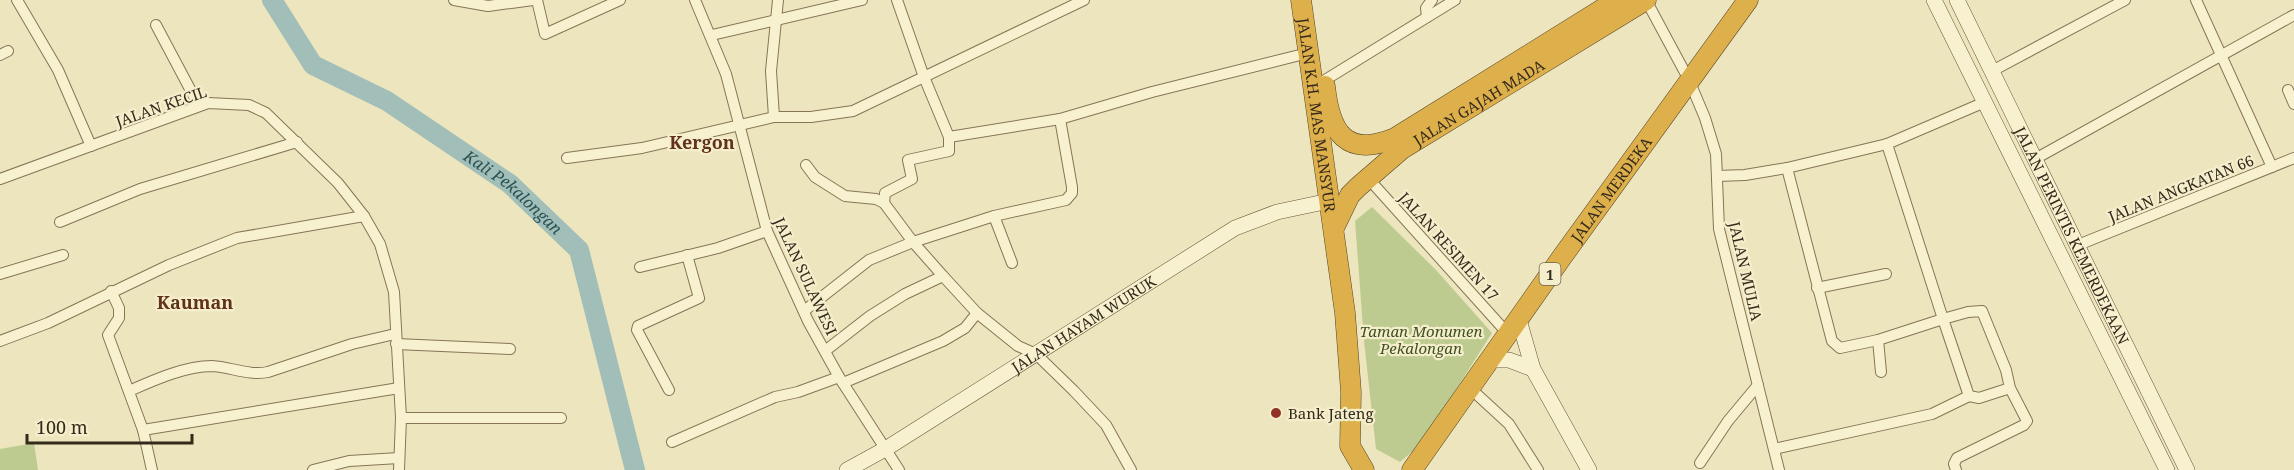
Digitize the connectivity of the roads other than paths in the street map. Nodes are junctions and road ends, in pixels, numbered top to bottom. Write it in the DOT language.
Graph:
graph roads {
  1 [pos="17,0"];
  2 [pos="454,0"];
  3 [pos="535,0"];
  4 [pos="620,0"];
  5 [pos="695,0"];
  6 [pos="778,0"];
  7 [pos="862,0"];
  8 [pos="897,0"];
  9 [pos="1084,0"];
  10 [pos="1301,0"];
  11 [pos="1314,0"];
  12 [pos="1432,0"];
  13 [pos="1455,0"];
  14 [pos="1646,0"];
  15 [pos="1748,0"];
  16 [pos="1934,0"];
  17 [pos="1958,0"];
  18 [pos="2125,0"];
  19 [pos="2196,0"];
  20 [pos="1610,2"];
  21 [pos="2294,15"];
  22 [pos="1427,17"];
  23 [pos="775,22"];
  24 [pos="156,25"];
  25 [pos="712,35"];
  26 [pos="1308,53"];
  27 [pos="2222,55"];
  28 [pos="1992,71"];
  29 [pos="924,77"];
  30 [pos="1325,80"];
  31 [pos="1689,80"];
  32 [pos="2288,90"];
  33 [pos="1985,102"];
  34 [pos="2294,104"];
  35 [pos="199,106"];
  36 [pos="774,117"];
  37 [pos="1060,119"];
  38 [pos="1429,124"];
  39 [pos="738,126"];
  40 [pos="949,137"];
  41 [pos="297,142"];
  42 [pos="1887,144"];
  43 [pos="91,146"];
  44 [pos="567,158"];
  45 [pos="2294,158"];
  46 [pos="2036,159"];
  47 [pos="806,165"];
  48 [pos="2272,167"];
  49 [pos="1787,168"];
  50 [pos="1717,176"];
  51 [pos="1367,177"];
  52 [pos="0,179"];
  53 [pos="1329,201"];
  54 [pos="884,203"];
  55 [pos="363,216"];
  56 [pos="994,216"];
  57 [pos="60,222"];
  58 [pos="1334,228"];
  59 [pos="767,231"];
  60 [pos="913,242"];
  61 [pos="2078,246"];
  62 [pos="63,255"];
  63 [pos="687,255"];
  64 [pos="1012,263"];
  65 [pos="640,267"];
  66 [pos="0,274"];
  67 [pos="1886,274"];
  68 [pos="943,276"];
  69 [pos="1817,288"];
  70 [pos="111,291"];
  71 [pos="804,311"];
  72 [pos="977,312"];
  73 [pos="1943,319"];
  74 [pos="1514,328"];
  75 [pos="396,339"];
  76 [pos="1878,339"];
  77 [pos="0,341"];
  78 [pos="510,349"];
  79 [pos="825,351"];
  80 [pos="1036,354"];
  81 [pos="1491,360"];
  82 [pos="1533,369"];
  83 [pos="1881,372"];
  84 [pos="841,380"];
  85 [pos="1758,385"];
  86 [pos="399,388"];
  87 [pos="2010,388"];
  88 [pos="1471,389"];
  89 [pos="669,390"];
  90 [pos="129,391"];
  91 [pos="1969,396"];
  92 [pos="401,418"];
  93 [pos="561,418"];
  94 [pos="143,430"];
  95 [pos="672,442"];
  96 [pos="887,448"];
  97 [pos="1774,449"];
  98 [pos="399,458"];
  99 [pos="1700,468"];
  100 [pos="152,470"];
  101 [pos="313,470"];
  102 [pos="399,470"];
  103 [pos="846,470"];
  104 [pos="899,470"];
  105 [pos="1131,470"];
  106 [pos="1364,470"];
  107 [pos="1412,470"];
  108 [pos="1539,470"];
  109 [pos="1589,470"];
  110 [pos="1779,470"];
  111 [pos="1956,470"];
  112 [pos="2167,470"];
  113 [pos="2187,470"];
  1 -- 43 [label="street"];
  2 -- 3 [label="street"];
  3 -- 4 [label="street"];
  5 -- 25 [label="street, JALAN SULAWESI"];
  6 -- 23 [label="street"];
  7 -- 23 [label="street"];
  8 -- 29 [label="street"];
  9 -- 29 [label="street"];
  10 -- 26 [label="highway, JALAN K.H. MAS MANSYUR"];
  11 -- 30 [label="highway, JALAN K.H. MAS MANSYUR"];
  12 -- 22 [label="street"];
  13 -- 22 [label="street"];
  14 -- 31 [label="street, JALAN MULIA"];
  14 -- 38 [label="highway, JALAN GAJAH MADA"];
  15 -- 31 [label="highway, JALAN MERDEKA / 1"];
  16 -- 33 [label="street"];
  17 -- 28 [label="street, JALAN PERINTIS KEMERDEKAAN"];
  18 -- 28 [label="street"];
  19 -- 27 [label="street"];
  20 -- 38 [label="highway"];
  21 -- 27 [label="street"];
  22 -- 30 [label="street"];
  23 -- 25 [label="street"];
  23 -- 36 [label="street"];
  24 -- 35 [label="street"];
  25 -- 39 [label="street, JALAN SULAWESI"];
  26 -- 37 [label="street"];
  26 -- 53 [label="highway, JALAN K.H. MAS MANSYUR"];
  27 -- 46 [label="street"];
  27 -- 48 [label="street"];
  28 -- 46 [label="street, JALAN PERINTIS KEMERDEKAAN"];
  29 -- 36 [label="street"];
  29 -- 40 [label="street"];
  30 -- 38 [label="highway, JALAN K.H. MAS MANSYUR"];
  31 -- 50 [label="street, JALAN MULIA"];
  31 -- 74 [label="highway, JALAN MERDEKA / 1"];
  32 -- 34 [label="street"];
  33 -- 42 [label="street"];
  33 -- 112 [label="street"];
  35 -- 41 [label="street, JALAN KECIL"];
  35 -- 43 [label="street, JALAN KECIL"];
  36 -- 39 [label="street"];
  37 -- 40 [label="street"];
  37 -- 56 [label="street"];
  38 -- 51 [label="highway, JALAN GAJAH MADA"];
  39 -- 44 [label="street"];
  39 -- 59 [label="street, JALAN SULAWESI"];
  40 -- 54 [label="street"];
  41 -- 55 [label="street, JALAN KECIL"];
  41 -- 57 [label="street"];
  42 -- 49 [label="street"];
  42 -- 73 [label="street"];
  43 -- 52 [label="street, JALAN KECIL"];
  45 -- 48 [label="street, JALAN ANGKATAN 66"];
  46 -- 61 [label="street, JALAN PERINTIS KEMERDEKAAN"];
  47 -- 54 [label="street"];
  48 -- 61 [label="street, JALAN ANGKATAN 66"];
  49 -- 50 [label="street"];
  49 -- 69 [label="street"];
  50 -- 85 [label="street, JALAN MULIA"];
  51 -- 58 [label="highway, JALAN GAJAH MADA"];
  51 -- 74 [label="street, JALAN RESIMEN 17"];
  53 -- 58 [label="highway, JALAN K.H. MAS MANSYUR"];
  53 -- 80 [label="street, JALAN HAYAM WURUK"];
  54 -- 60 [label="street"];
  55 -- 70 [label="street"];
  55 -- 75 [label="street, JALAN KECIL"];
  56 -- 60 [label="street"];
  56 -- 64 [label="street"];
  58 -- 106 [label="highway, JALAN K.H. MAS MANSYUR"];
  59 -- 63 [label="street"];
  59 -- 71 [label="street, JALAN SULAWESI"];
  60 -- 68 [label="street"];
  60 -- 71 [label="street"];
  61 -- 113 [label="street, JALAN PERINTIS KEMERDEKAAN"];
  62 -- 66 [label="street"];
  63 -- 65 [label="street"];
  63 -- 89 [label="street"];
  67 -- 69 [label="street"];
  68 -- 72 [label="street"];
  68 -- 79 [label="street"];
  69 -- 76 [label="street"];
  70 -- 77 [label="street"];
  70 -- 90 [label="street"];
  71 -- 79 [label="street, JALAN SULAWESI"];
  72 -- 80 [label="street"];
  72 -- 84 [label="street"];
  73 -- 76 [label="street"];
  73 -- 87 [label="street"];
  73 -- 91 [label="street"];
  74 -- 81 [label="highway, JALAN MERDEKA / 1"];
  74 -- 82 [label="street"];
  75 -- 78 [label="street"];
  75 -- 86 [label="street, JALAN KECIL"];
  75 -- 90 [label="street"];
  76 -- 83 [label="street"];
  79 -- 84 [label="street, JALAN SULAWESI"];
  80 -- 96 [label="street, JALAN HAYAM WURUK"];
  80 -- 105 [label="street"];
  81 -- 82 [label="street"];
  81 -- 88 [label="highway, JALAN MERDEKA / 1"];
  82 -- 109 [label="street"];
  84 -- 95 [label="street"];
  84 -- 96 [label="street, JALAN SULAWESI"];
  85 -- 97 [label="street, JALAN MULIA"];
  85 -- 99 [label="street"];
  86 -- 92 [label="street, JALAN KECIL"];
  86 -- 94 [label="street"];
  87 -- 91 [label="street"];
  87 -- 111 [label="street"];
  88 -- 107 [label="highway, JALAN MERDEKA / 1"];
  88 -- 108 [label="street"];
  90 -- 94 [label="street"];
  91 -- 97 [label="street"];
  92 -- 93 [label="street"];
  92 -- 98 [label="street, JALAN KECIL"];
  94 -- 100 [label="street"];
  96 -- 103 [label="street, JALAN HAYAM WURUK"];
  96 -- 104 [label="street, JALAN SULAWESI"];
  97 -- 110 [label="street, JALAN MULIA"];
  98 -- 101 [label="street"];
  98 -- 102 [label="street, JALAN KECIL"];
}
